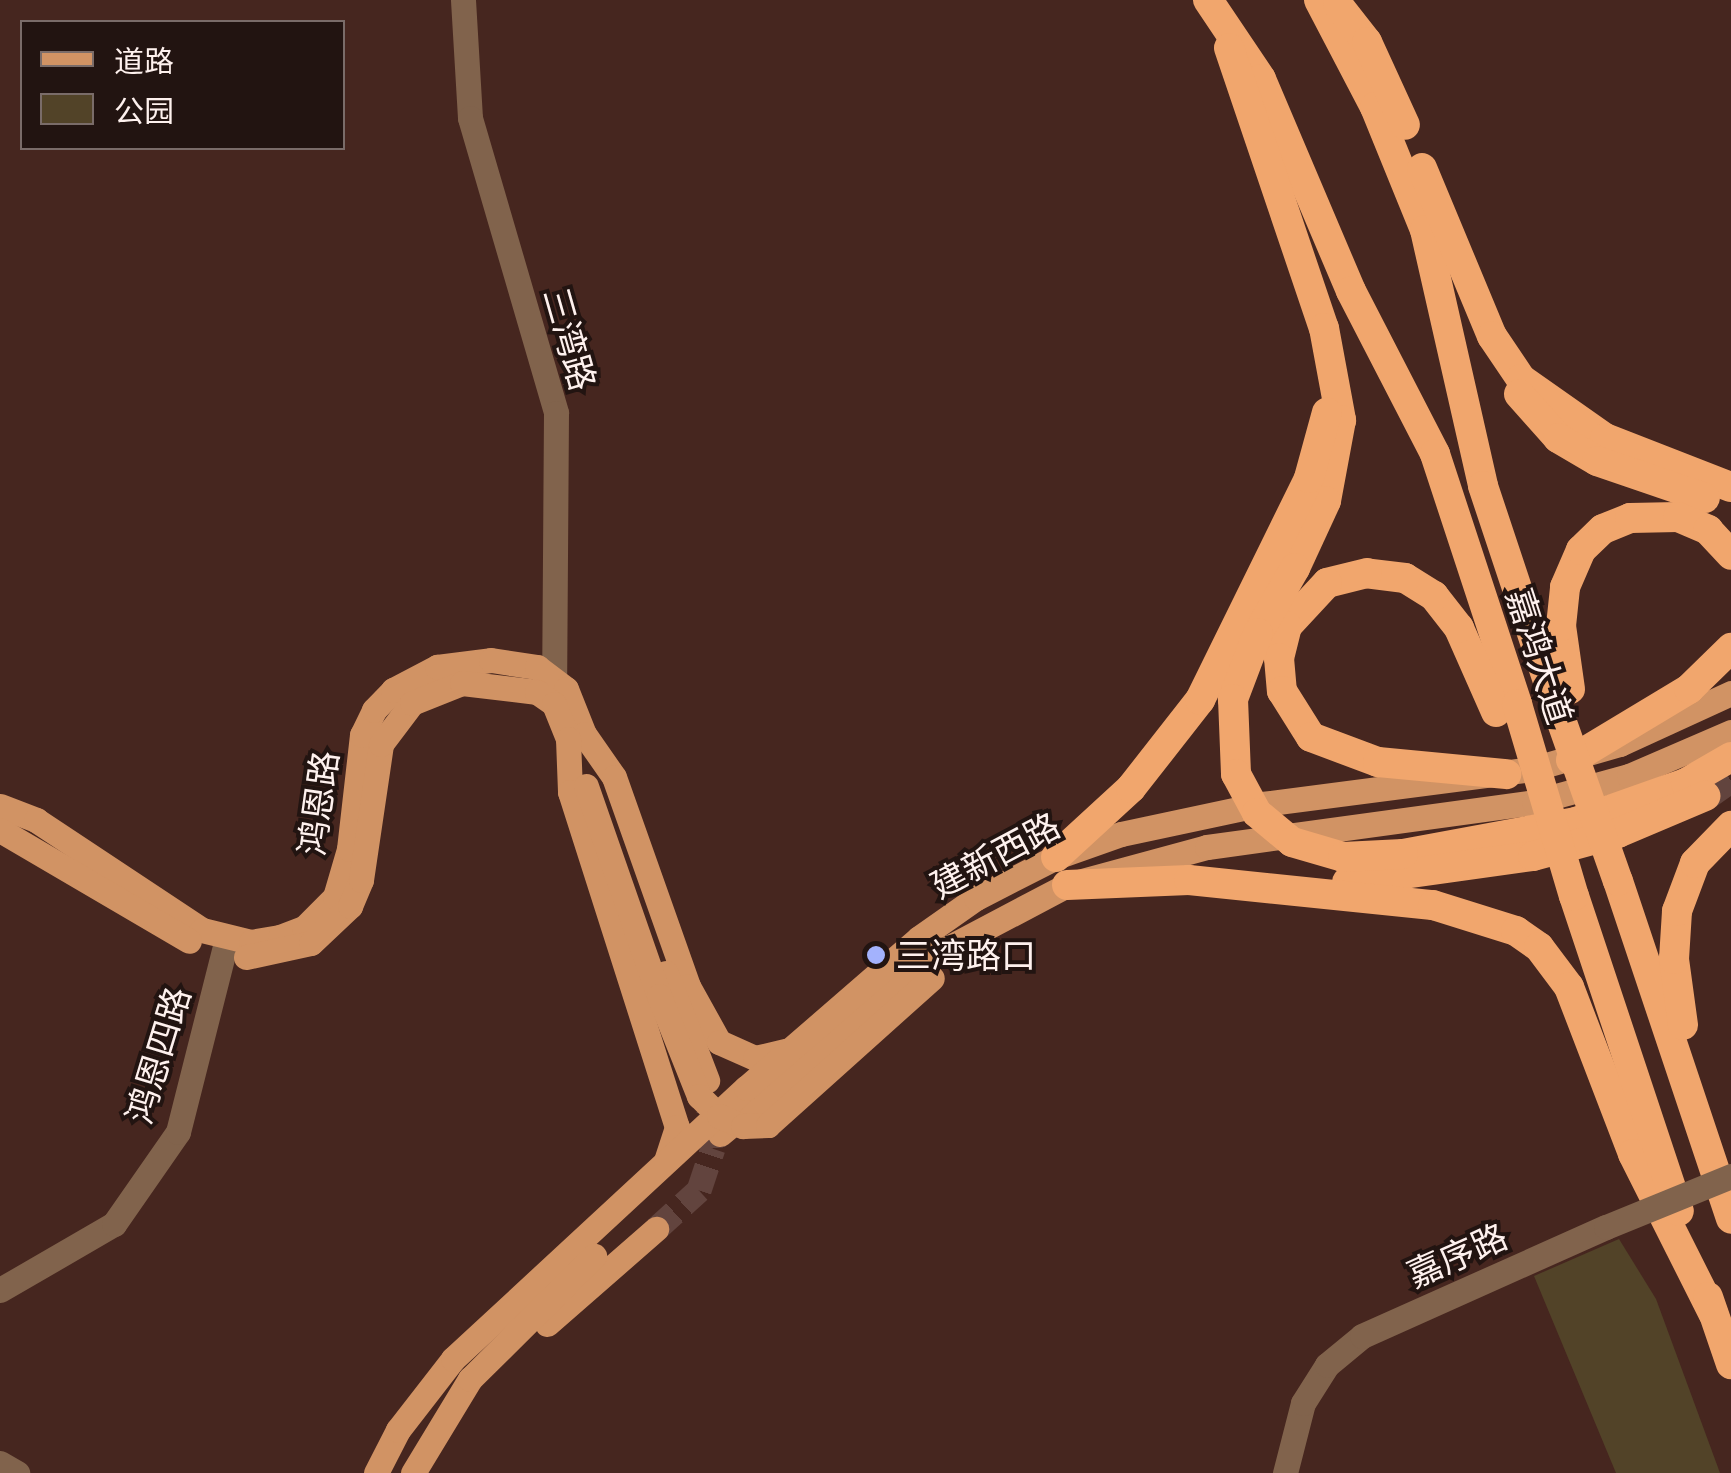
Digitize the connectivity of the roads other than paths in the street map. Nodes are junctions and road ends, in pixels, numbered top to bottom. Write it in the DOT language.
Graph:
graph roads {
  1 [pos="463,0"];
  2 [pos="1319,0"];
  3 [pos="1334,0"];
  4 [pos="1214,8"];
  5 [pos="1492,336"];
  6 [pos="1334,369"];
  7 [pos="1731,487"];
  8 [pos="1731,508"];
  9 [pos="1731,554"];
  10 [pos="1731,648"];
  11 [pos="554,675"];
  12 [pos="1561,692"];
  13 [pos="1731,694"];
  14 [pos="554,704"];
  15 [pos="1506,708"];
  16 [pos="1731,732"];
  17 [pos="576,737"];
  18 [pos="1731,757"];
  19 [pos="1571,760"];
  20 [pos="1506,774"];
  21 [pos="1705,796"];
  22 [pos="0,806"];
  23 [pos="1731,826"];
  24 [pos="0,830"];
  25 [pos="1056,856"];
  26 [pos="1189,880"];
  27 [pos="1067,886"];
  28 [pos="1012,911"];
  29 [pos="226,947"];
  30 [pos="792,1050"];
  31 [pos="707,1080"];
  32 [pos="1706,1141"];
  33 [pos="665,1164"];
  34 [pos="1731,1176"];
  35 [pos="1731,1219"];
  36 [pos="656,1229"];
  37 [pos="0,1290"];
  38 [pos="1713,1313"];
  39 [pos="1731,1364"];
  40 [pos="470,1379"];
  41 [pos="0,1463"];
  42 [pos="18,1473"];
  43 [pos="376,1473"];
  44 [pos="414,1473"];
  45 [pos="1284,1473"];
  1 -- 11 [label="street, 三湾路"];
  2 -- 12 [label="highway, 嘉鸿大道"];
  3 -- 5 [label="highway"];
  4 -- 6 [label="highway"];
  4 -- 15 [label="highway, 嘉鸿大道"];
  5 -- 7 [label="highway"];
  5 -- 8 [label="highway"];
  6 -- 18 [label="highway, bridge"];
  6 -- 25 [label="highway"];
  9 -- 12 [label="highway"];
  10 -- 19 [label="highway"];
  11 -- 14 [label="street, 三湾路"];
  11 -- 17 [label="main road"];
  11 -- 29 [label="main road, 鸿恩路"];
  12 -- 32 [label="highway, 嘉鸿大道, bridge"];
  13 -- 19 [label="main road, 建新西路"];
  14 -- 17 [label="main road"];
  14 -- 29 [label="main road, 鸿恩路"];
  15 -- 20 [label="highway"];
  15 -- 38 [label="highway, 嘉鸿大道, bridge"];
  16 -- 27 [label="main road, 建新西路"];
  17 -- 28 [label="main road, bridge"];
  17 -- 30 [label="main road"];
  17 -- 31 [label="main road"];
  17 -- 33 [label="main road"];
  19 -- 20 [label="main road, 建新西路"];
  20 -- 25 [label="main road, 建新西路"];
  21 -- 26 [label="highway"];
  22 -- 29 [label="main road, 鸿恩路"];
  23 -- 32 [label="highway"];
  24 -- 29 [label="main road, 鸿恩路"];
  25 -- 30 [label="main road, 建新西路"];
  26 -- 27 [label="highway"];
  26 -- 38 [label="highway"];
  27 -- 28 [label="main road, 建新西路"];
  28 -- 40 [label="main road, 建新西路"];
  29 -- 37 [label="street, 鸿恩四路"];
  30 -- 33 [label="main road, 建新西路"];
  32 -- 35 [label="highway, 嘉鸿大道"];
  33 -- 43 [label="main road, 建新西路"];
  34 -- 45 [label="street, 嘉序路, bridge"];
  36 -- 40 [label="main road"];
  38 -- 39 [label="highway, 嘉鸿大道"];
  40 -- 44 [label="main road, 建新西路"];
  41 -- 42 [label="street"];
}
